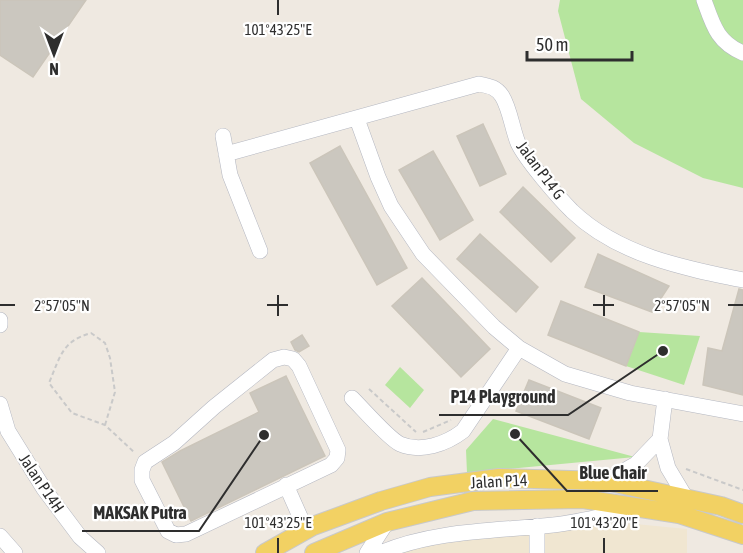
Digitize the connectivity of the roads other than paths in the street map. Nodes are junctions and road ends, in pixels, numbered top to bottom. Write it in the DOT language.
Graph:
graph roads {
  1 [pos="704,0"];
  2 [pos="743,53"];
  3 [pos="357,119"];
  4 [pos="223,136"];
  5 [pos="226,154"];
  6 [pos="260,251"];
  7 [pos="743,280"];
  8 [pos="519,348"];
  9 [pos="352,398"];
  10 [pos="665,399"];
  11 [pos="0,404"];
  12 [pos="743,414"];
  13 [pos="660,438"];
  14 [pos="606,482"];
  15 [pos="286,485"];
  16 [pos="686,498"];
  17 [pos="640,508"];
  18 [pos="743,514"];
  19 [pos="387,522"];
  20 [pos="537,526"];
  21 [pos="306,530"];
  22 [pos="743,535"];
  23 [pos="0,536"];
  24 [pos="92,551"];
  25 [pos="15,553"];
  26 [pos="265,553"];
  27 [pos="314,553"];
  28 [pos="367,553"];
  29 [pos="380,553"];
  30 [pos="537,553"];
  1 -- 2 [label="street"];
  3 -- 5 [label="street, Jalan P14 G"];
  3 -- 7 [label="street, Jalan P14 G"];
  3 -- 8 [label="street"];
  4 -- 5 [label="street"];
  5 -- 6 [label="street"];
  8 -- 9 [label="street"];
  8 -- 10 [label="street"];
  10 -- 12 [label="street"];
  10 -- 13 [label="street"];
  11 -- 24 [label="street, Jalan P14H"];
  13 -- 14 [label="street"];
  13 -- 16 [label="street"];
  14 -- 16 [label="main road, Jalan P14"];
  14 -- 21 [label="main road, Jalan P14"];
  15 -- 15 [label="street"];
  15 -- 21 [label="street"];
  16 -- 18 [label="main road, Jalan P14"];
  17 -- 19 [label="main road, Jalan P14"];
  17 -- 20 [label="street"];
  17 -- 22 [label="main road, Jalan P14"];
  19 -- 27 [label="main road, Jalan P14"];
  19 -- 28 [label="street"];
  20 -- 29 [label="street"];
  20 -- 30 [label="street"];
  21 -- 26 [label="main road, Jalan P14"];
  23 -- 25 [label="street"];
}
